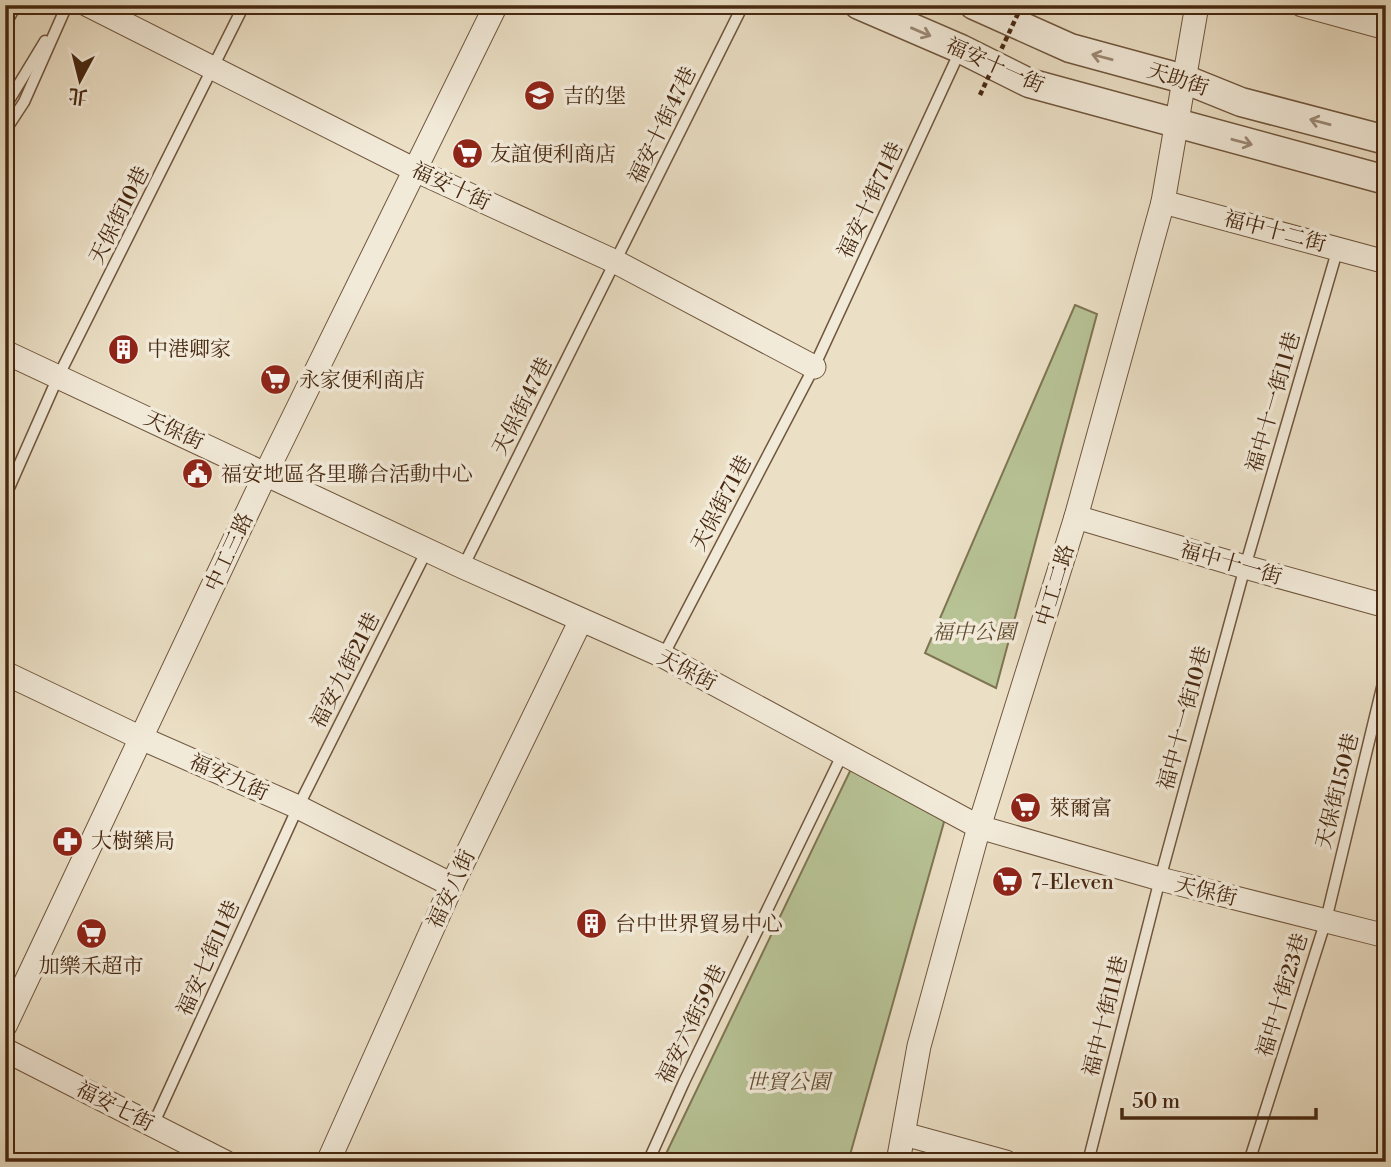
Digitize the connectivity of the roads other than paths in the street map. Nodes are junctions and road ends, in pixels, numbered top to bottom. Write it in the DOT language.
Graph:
graph roads {
  1 [pos="16,5"];
  2 [pos="66,5"];
  3 [pos="89,5"];
  4 [pos="244,5"];
  5 [pos="496,5"];
  6 [pos="743,5"];
  7 [pos="859,5"];
  8 [pos="974,5"];
  9 [pos="1197,5"];
  10 [pos="1302,5"];
  11 [pos="1384,20"];
  12 [pos="5,25"];
  13 [pos="961,49"];
  14 [pos="213,70"];
  15 [pos="1185,79"];
  16 [pos="5,107"];
  17 [pos="1176,125"];
  18 [pos="5,131"];
  19 [pos="1386,140"];
  20 [pos="415,170"];
  21 [pos="1386,180"];
  22 [pos="1163,202"];
  23 [pos="1338,248"];
  24 [pos="1386,261"];
  25 [pos="616,262"];
  26 [pos="5,352"];
  27 [pos="814,368"];
  28 [pos="58,377"];
  29 [pos="266,473"];
  30 [pos="5,497"];
  31 [pos="1076,517"];
  32 [pos="427,550"];
  33 [pos="463,567"];
  34 [pos="1245,567"];
  35 [pos="1386,606"];
  36 [pos="581,620"];
  37 [pos="663,656"];
  38 [pos="1386,671"];
  39 [pos="5,673"];
  40 [pos="141,738"];
  41 [pos="843,753"];
  42 [pos="298,807"];
  43 [pos="979,827"];
  44 [pos="1160,879"];
  45 [pos="452,885"];
  46 [pos="1326,920"];
  47 [pos="1386,936"];
  48 [pos="5,1026"];
  49 [pos="5,1050"];
  50 [pos="153,1125"];
  51 [pos="904,1134"];
  52 [pos="210,1159"];
  53 [pos="328,1162"];
  54 [pos="648,1162"];
  55 [pos="898,1162"];
  56 [pos="1006,1162"];
  57 [pos="1088,1162"];
  58 [pos="1250,1162"];
  1 -- 12 [label="lane"];
  2 -- 16 [label="lane"];
  2 -- 18 [label="lane"];
  3 -- 14 [label="street, 福安十街"];
  4 -- 14 [label="lane, 天保街10巷"];
  5 -- 20 [label="street, 中工三路"];
  6 -- 25 [label="lane, 福安十街47巷"];
  7 -- 13 [label="street, 福安十一街, one-way"];
  15 -- 8 [label="street, 天助街, one-way"];
  9 -- 15 [label="street, 中工二路"];
  10 -- 11 [label="street"];
  13 -- 17 [label="street, 福安十一街"];
  13 -- 27 [label="lane, 福安十街71巷"];
  14 -- 20 [label="street, 福安十街"];
  14 -- 28 [label="lane, 天保街10巷"];
  15 -- 17 [label="street, 中工二路"];
  19 -- 15 [label="street, 天助街, one-way"];
  17 -- 21 [label="street, 天助街, one-way"];
  17 -- 22 [label="street, 中工二路"];
  20 -- 25 [label="street, 福安十街"];
  20 -- 29 [label="street, 中工三路"];
  22 -- 23 [label="street, 福中十二街"];
  22 -- 31 [label="street, 中工二路"];
  23 -- 24 [label="street, 福中十二街"];
  23 -- 34 [label="lane, 福中十一街11巷"];
  25 -- 27 [label="street, 福安十街"];
  25 -- 33 [label="lane, 天保街47巷"];
  26 -- 28 [label="street, 天保街"];
  27 -- 37 [label="lane, 天保街71巷"];
  28 -- 29 [label="street, 天保街"];
  28 -- 30 [label="lane, 天保街10巷"];
  29 -- 32 [label="street, 天保街"];
  29 -- 40 [label="street, 中工三路"];
  31 -- 34 [label="street, 福中十一街"];
  31 -- 43 [label="street, 中工二路"];
  32 -- 33 [label="street, 天保街"];
  32 -- 42 [label="lane, 福安九街21巷"];
  33 -- 36 [label="street, 天保街"];
  34 -- 35 [label="street, 福中十一街"];
  34 -- 44 [label="lane, 福中十一街10巷"];
  36 -- 37 [label="street, 天保街"];
  36 -- 45 [label="street, 福安八街"];
  37 -- 41 [label="street, 天保街"];
  38 -- 46 [label="lane, 天保街150巷"];
  39 -- 40 [label="street, 福安九街"];
  40 -- 42 [label="street, 福安九街"];
  40 -- 48 [label="street, 中工三路"];
  41 -- 43 [label="street, 天保街"];
  41 -- 54 [label="lane, 福安六街59巷"];
  42 -- 45 [label="street, 福安九街"];
  42 -- 50 [label="lane, 福安七街11巷"];
  43 -- 44 [label="street, 天保街"];
  43 -- 51 [label="street, 中工二路"];
  44 -- 46 [label="street, 天保街"];
  44 -- 57 [label="lane, 福中十街11巷"];
  45 -- 53 [label="street, 福安八街"];
  46 -- 47 [label="street, 天保街"];
  46 -- 58 [label="lane, 福中十街23巷"];
  49 -- 50 [label="street, 福安七街"];
  50 -- 52 [label="street, 福安七街"];
  51 -- 55 [label="street, 中工二路"];
  51 -- 56 [label="street"];
}
